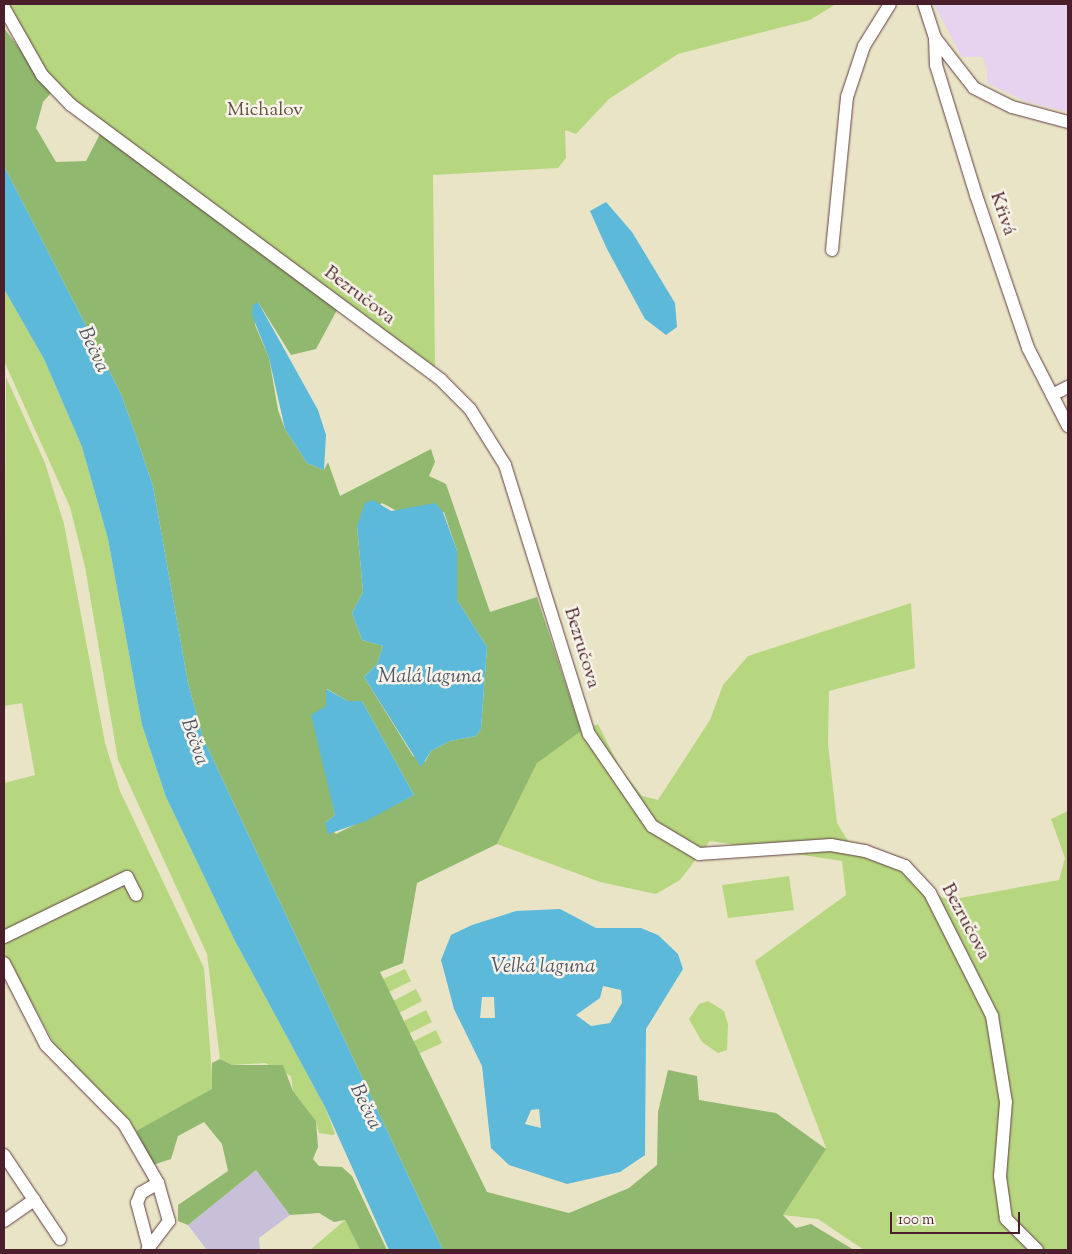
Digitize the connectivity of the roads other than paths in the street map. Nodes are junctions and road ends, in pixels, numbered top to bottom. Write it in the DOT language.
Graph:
graph roads {
  1 [pos="890,4"];
  2 [pos="924,4"];
  3 [pos="4,8"];
  4 [pos="935,38"];
  5 [pos="962,76"];
  6 [pos="942,88"];
  7 [pos="1068,122"];
  8 [pos="832,250"];
  9 [pos="1068,387"];
  10 [pos="1052,395"];
  11 [pos="1068,426"];
  12 [pos="136,895"];
  13 [pos="4,937"];
  14 [pos="4,963"];
  15 [pos="4,1155"];
  16 [pos="158,1183"];
  17 [pos="34,1200"];
  18 [pos="4,1220"];
  19 [pos="60,1238"];
  20 [pos="148,1249"];
  21 [pos="1036,1250"];
  1 -- 8 [label="street"];
  2 -- 4 [label="street"];
  3 -- 21 [label="street, Bezručova"];
  4 -- 5 [label="street"];
  4 -- 6 [label="street, Křivá"];
  5 -- 6 [label="street"];
  5 -- 7 [label="street"];
  6 -- 10 [label="street, Křivá"];
  9 -- 10 [label="street"];
  10 -- 11 [label="street, Křivá"];
  12 -- 13 [label="street"];
  14 -- 16 [label="street"];
  15 -- 17 [label="street"];
  16 -- 20 [label="street"];
  16 -- 20 [label="street"];
  17 -- 18 [label="street"];
  17 -- 19 [label="street"];
}
